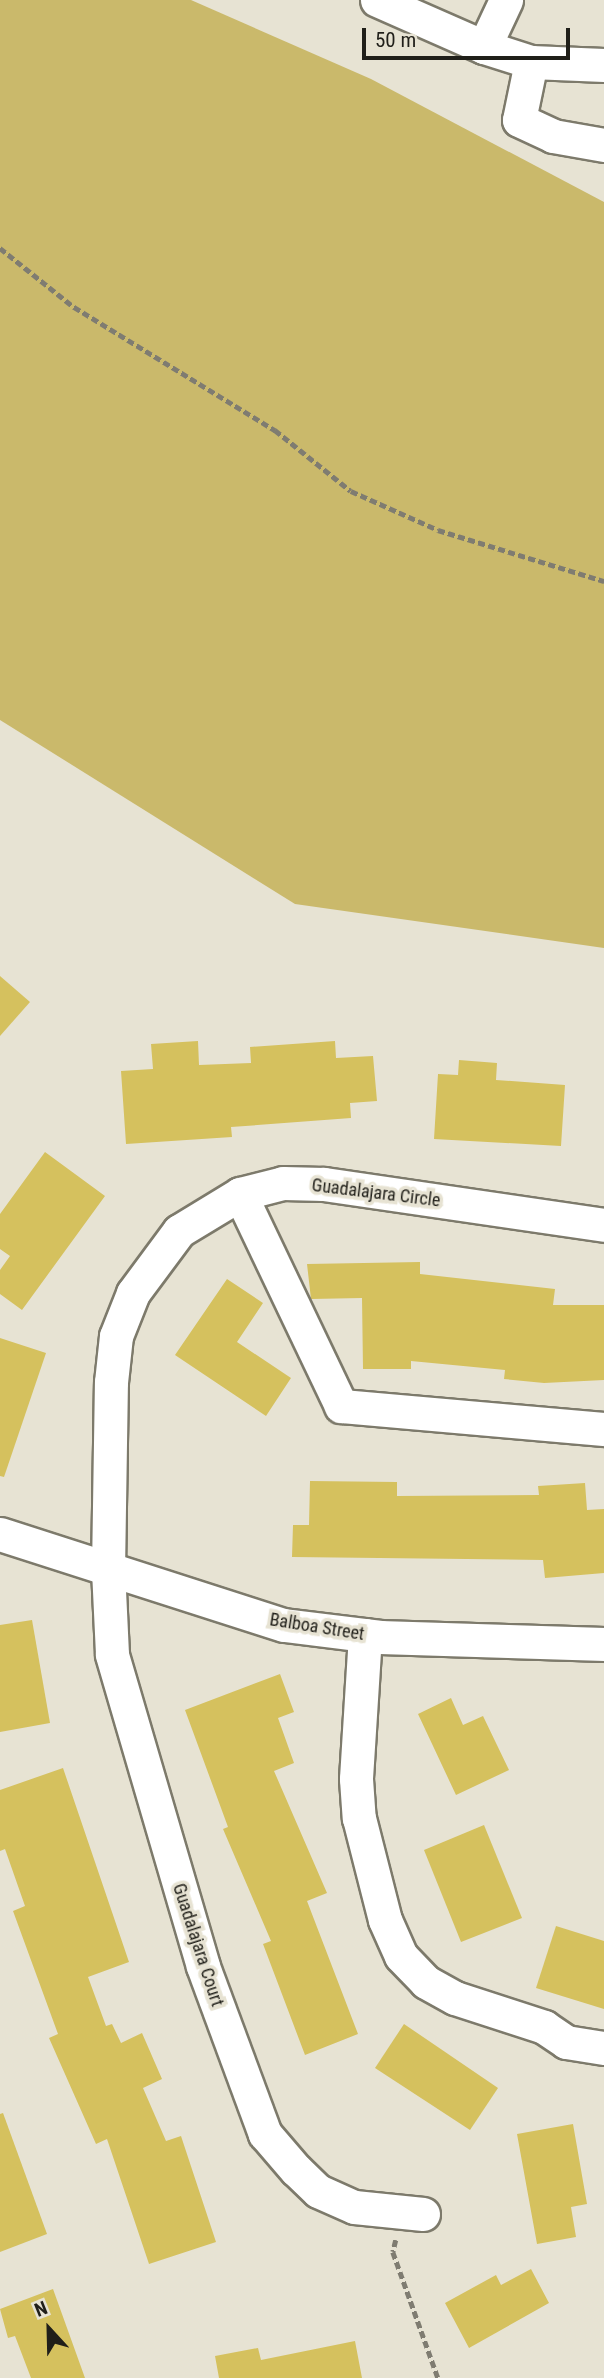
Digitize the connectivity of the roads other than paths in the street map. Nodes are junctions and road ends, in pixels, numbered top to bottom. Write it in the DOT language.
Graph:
graph roads {
  1 [pos="377,0"];
  2 [pos="506,0"];
  3 [pos="484,47"];
  4 [pos="531,62"];
  5 [pos="604,65"];
  6 [pos="604,145"];
  7 [pos="240,1194"];
  8 [pos="604,1225"];
  9 [pos="604,1429"];
  10 [pos="0,1534"];
  11 [pos="108,1570"];
  12 [pos="365,1635"];
  13 [pos="604,1644"];
  14 [pos="604,2048"];
  15 [pos="413,2212"];
  1 -- 3 [label="street"];
  2 -- 3 [label="street"];
  3 -- 4 [label="street"];
  4 -- 5 [label="street"];
  4 -- 6 [label="street"];
  7 -- 8 [label="street, Guadalajara Circle"];
  7 -- 9 [label="street"];
  7 -- 11 [label="street, Guadalajara Circle"];
  10 -- 11 [label="street, Balboa Street"];
  11 -- 12 [label="street, Balboa Street"];
  11 -- 15 [label="street, Guadalajara Court"];
  12 -- 13 [label="street, Balboa Street"];
  12 -- 14 [label="street"];
}
